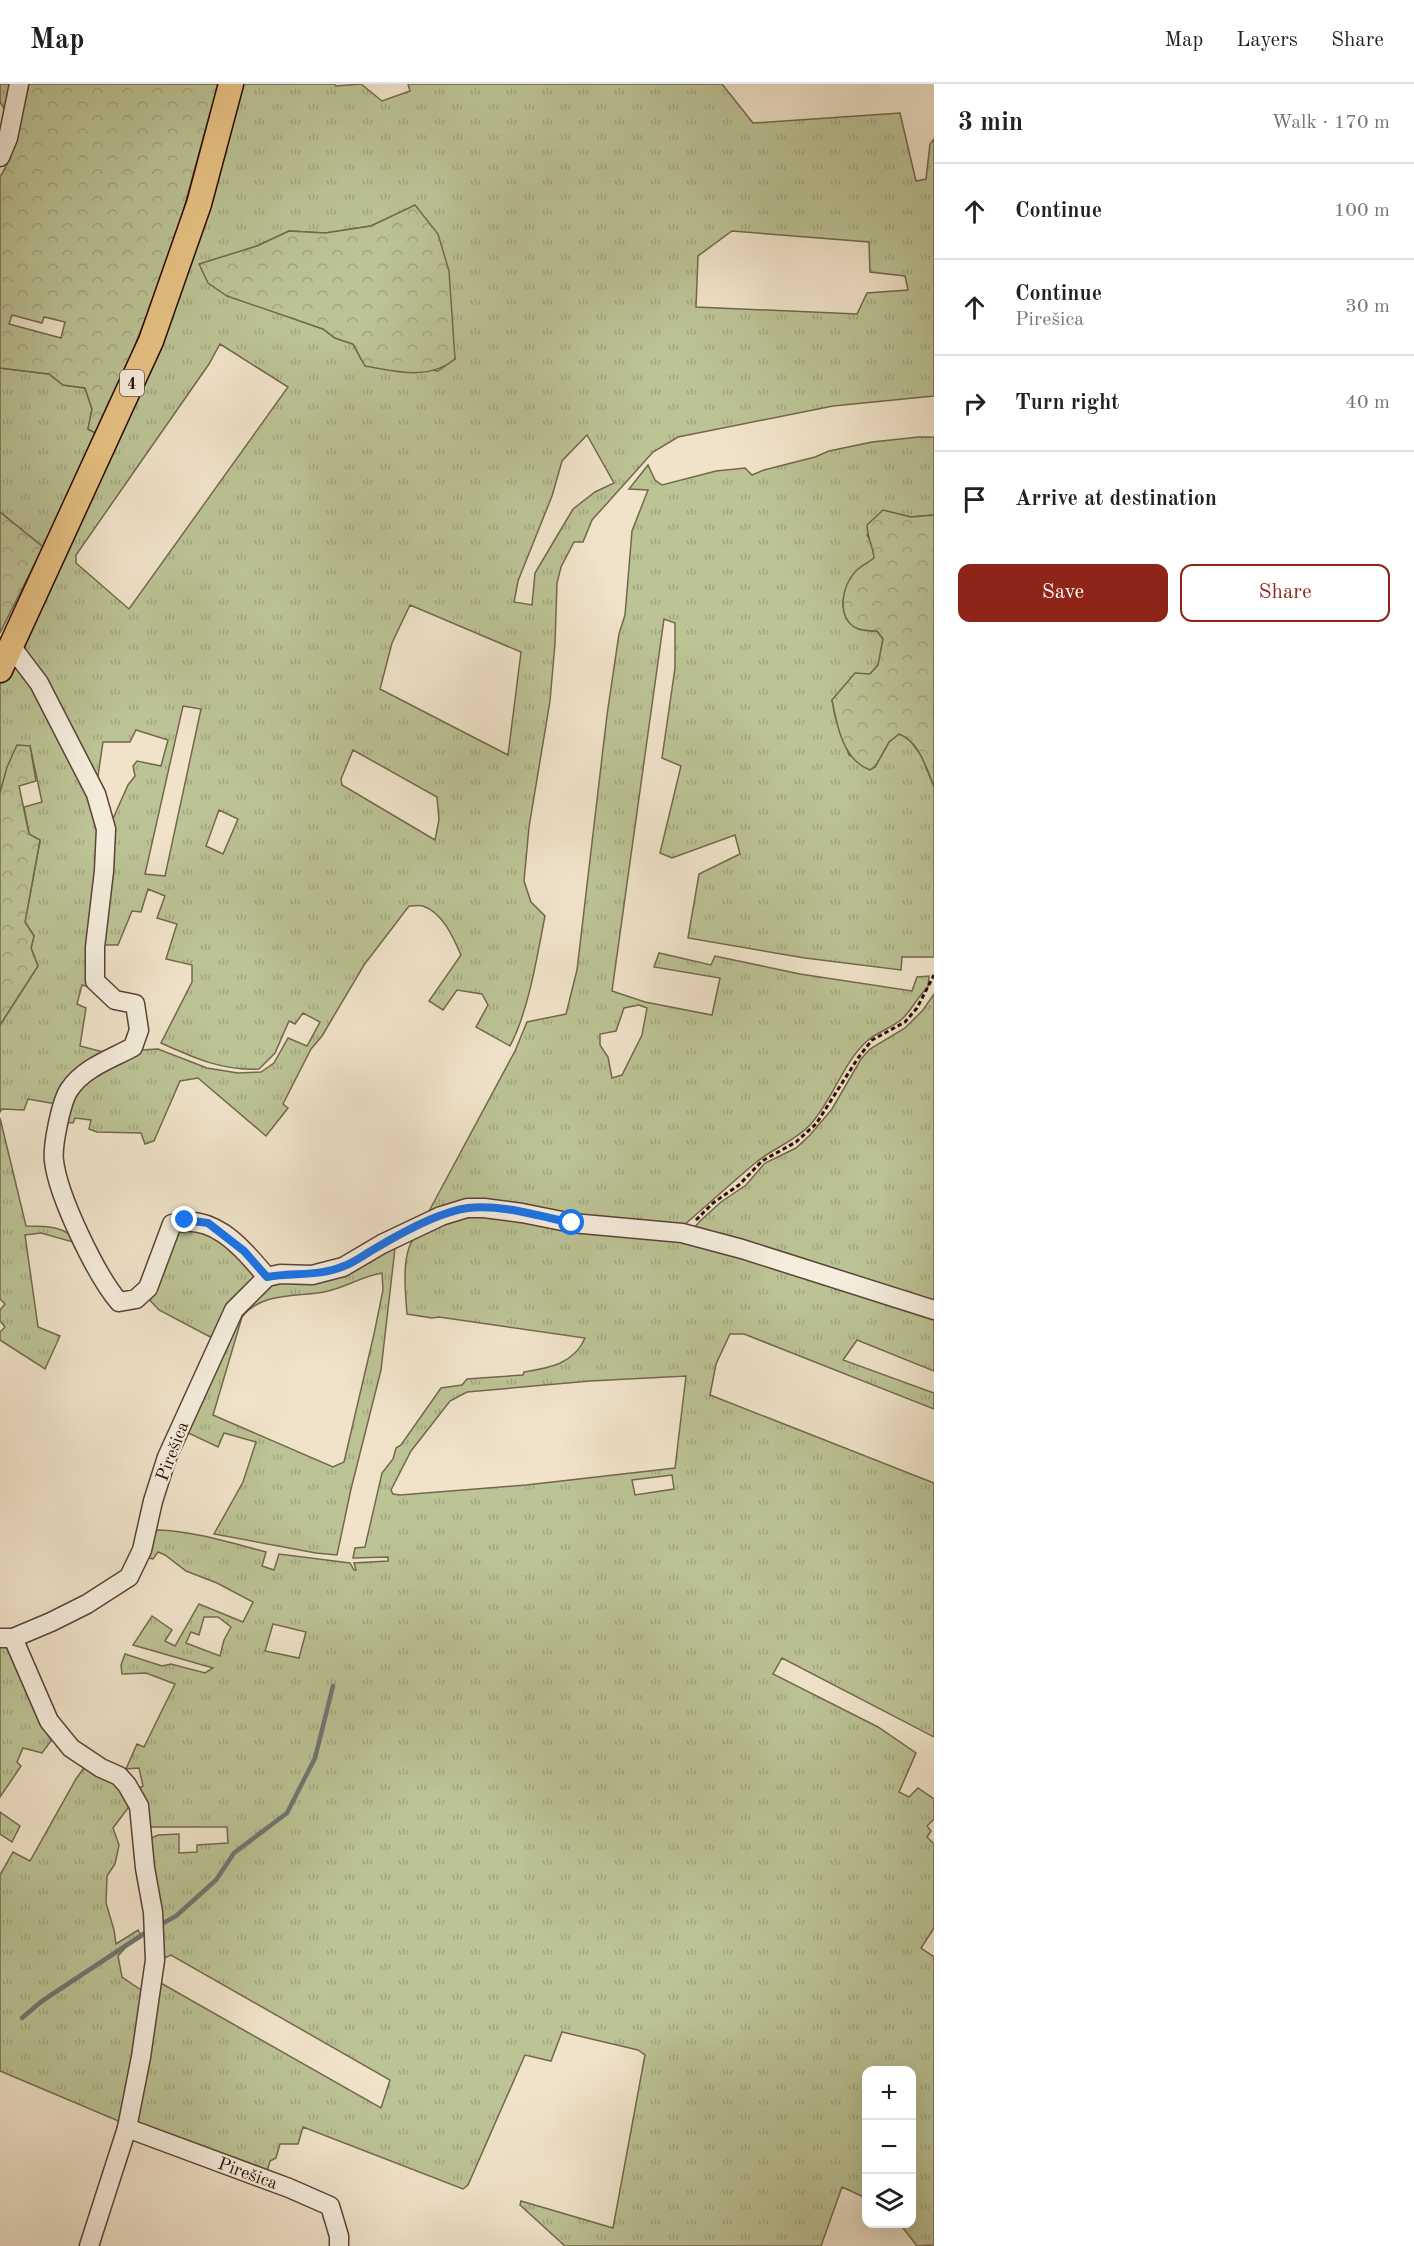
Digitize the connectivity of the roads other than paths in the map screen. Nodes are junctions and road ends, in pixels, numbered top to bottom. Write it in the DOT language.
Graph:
graph roads {
  1 [pos="19,84"];
  2 [pos="231,84"];
  3 [pos="0,157"];
  4 [pos="4,658"];
  5 [pos="267,1277"];
  6 [pos="934,1310"];
  7 [pos="7,1638"];
  8 [pos="127,2128"];
  9 [pos="89,2246"];
  10 [pos="339,2246"];
  1 -- 3 [label="street"];
  2 -- 4 [label="main road, 4"];
  4 -- 5 [label="street"];
  5 -- 6 [label="street"];
  5 -- 7 [label="street, Pirešica"];
  7 -- 8 [label="street"];
  8 -- 9 [label="street"];
  8 -- 10 [label="street, Pirešica"];
}
